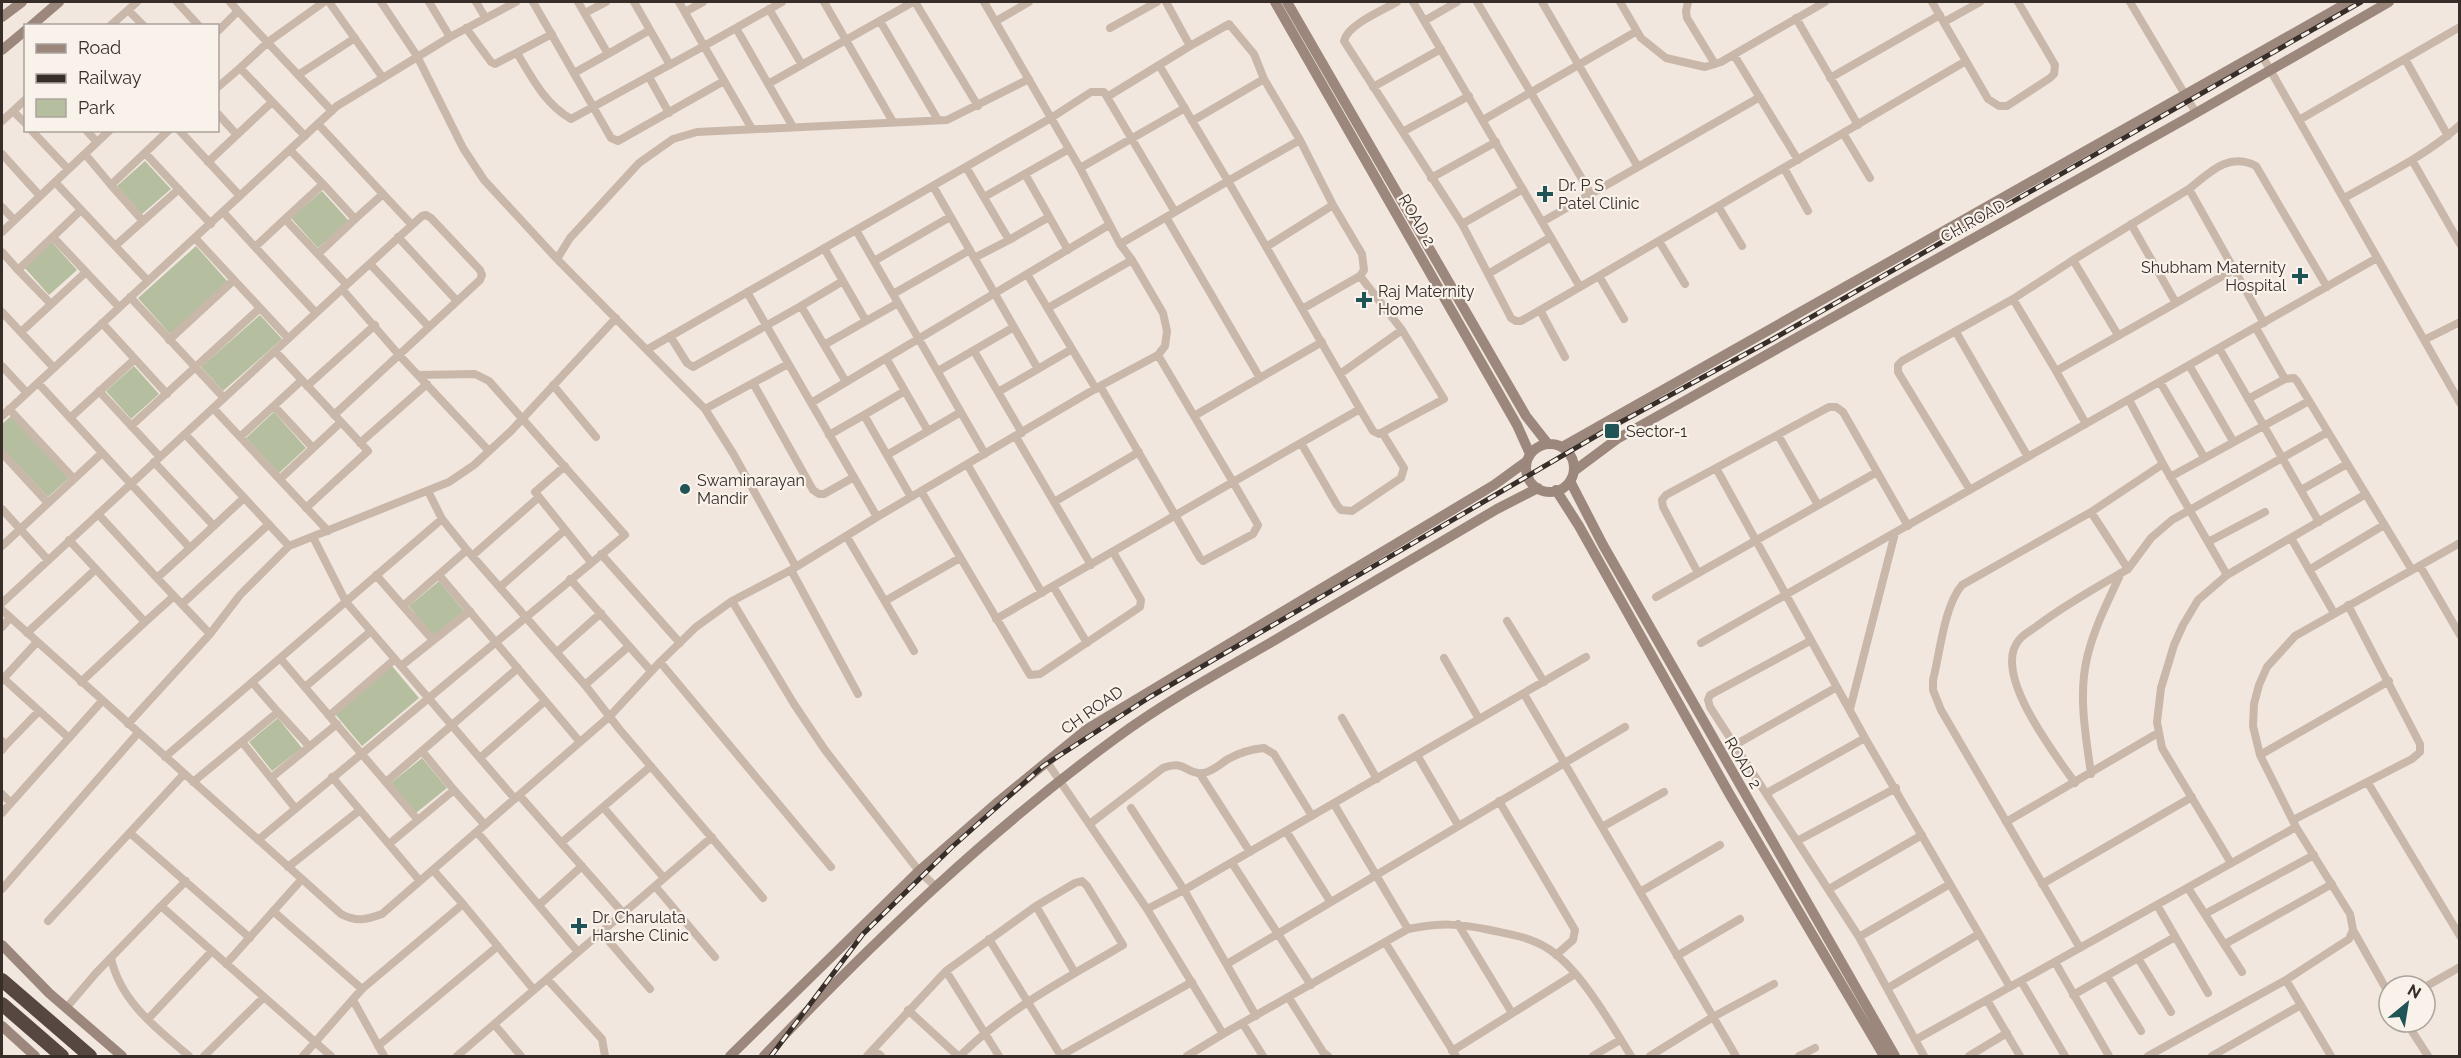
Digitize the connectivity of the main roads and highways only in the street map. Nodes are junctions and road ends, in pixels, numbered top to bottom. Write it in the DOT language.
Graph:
graph roads {
  1 [pos="2,980"];
  2 [pos="2,1004"];
  3 [pos="62,1056"];
  4 [pos="90,1056"];
  1 -- 4 [label="highway"];
  2 -- 3 [label="highway"];
}
